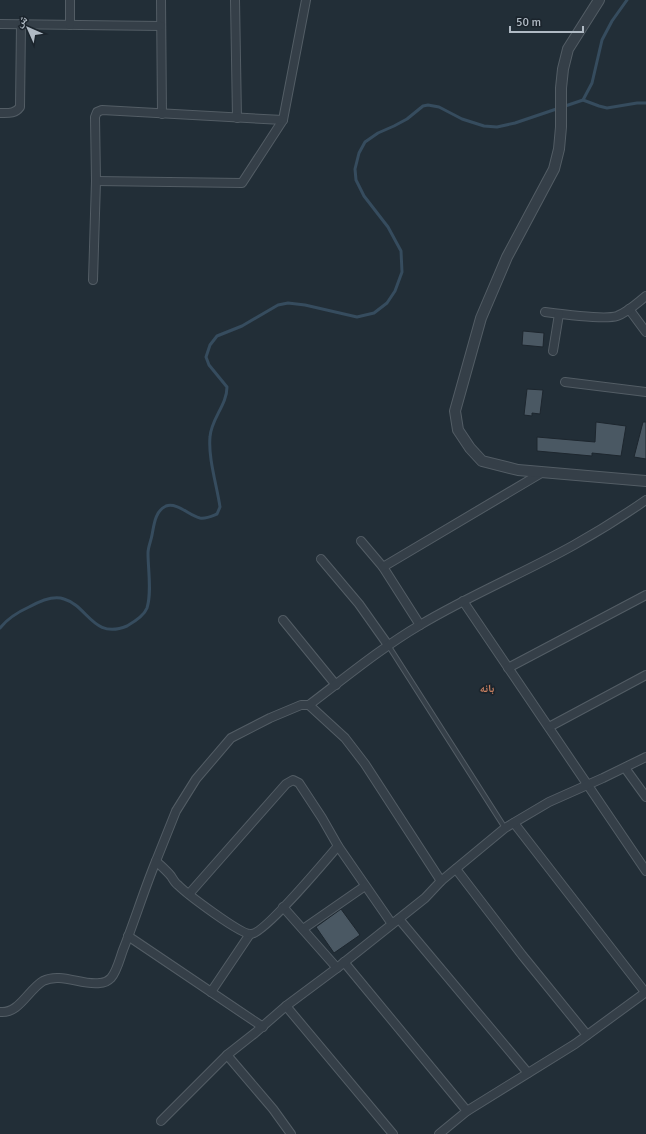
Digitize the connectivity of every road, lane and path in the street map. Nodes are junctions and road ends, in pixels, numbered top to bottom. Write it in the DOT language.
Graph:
graph roads {
  1 [pos="70,0"];
  2 [pos="161,0"];
  3 [pos="235,0"];
  4 [pos="306,0"];
  5 [pos="599,0"];
  6 [pos="0,24"];
  7 [pos="21,24"];
  8 [pos="70,25"];
  9 [pos="161,26"];
  10 [pos="0,113"];
  11 [pos="162,114"];
  12 [pos="237,118"];
  13 [pos="282,120"];
  14 [pos="96,180"];
  15 [pos="93,280"];
  16 [pos="646,296"];
  17 [pos="629,309"];
  18 [pos="545,312"];
  19 [pos="559,314"];
  20 [pos="646,332"];
  21 [pos="553,351"];
  22 [pos="565,382"];
  23 [pos="646,392"];
  24 [pos="543,472"];
  25 [pos="646,481"];
  26 [pos="646,500"];
  27 [pos="361,541"];
  28 [pos="321,559"];
  29 [pos="383,567"];
  30 [pos="646,595"];
  31 [pos="463,601"];
  32 [pos="283,620"];
  33 [pos="420,625"];
  34 [pos="388,645"];
  35 [pos="508,668"];
  36 [pos="646,675"];
  37 [pos="336,685"];
  38 [pos="310,705"];
  39 [pos="549,727"];
  40 [pos="646,757"];
  41 [pos="625,768"];
  42 [pos="588,785"];
  43 [pos="646,797"];
  44 [pos="514,822"];
  45 [pos="505,828"];
  46 [pos="338,846"];
  47 [pos="156,861"];
  48 [pos="456,869"];
  49 [pos="646,871"];
  50 [pos="441,881"];
  51 [pos="365,886"];
  52 [pos="190,894"];
  53 [pos="283,907"];
  54 [pos="396,922"];
  55 [pos="303,929"];
  56 [pos="250,934"];
  57 [pos="128,936"];
  58 [pos="344,962"];
  59 [pos="337,968"];
  60 [pos="211,992"];
  61 [pos="646,992"];
  62 [pos="286,1006"];
  63 [pos="0,1012"];
  64 [pos="262,1027"];
  65 [pos="587,1035"];
  66 [pos="227,1055"];
  67 [pos="528,1073"];
  68 [pos="467,1111"];
  69 [pos="161,1121"];
  70 [pos="291,1134"];
  71 [pos="393,1134"];
  72 [pos="439,1134"];
  1 -- 8 [label="street"];
  2 -- 9 [label="street"];
  3 -- 12 [label="street"];
  4 -- 13 [label="street"];
  5 -- 24 [label="street"];
  6 -- 7 [label="street"];
  7 -- 8 [label="street"];
  7 -- 10 [label="street"];
  8 -- 9 [label="street"];
  9 -- 11 [label="street"];
  11 -- 12 [label="street"];
  11 -- 14 [label="street"];
  12 -- 13 [label="street"];
  13 -- 14 [label="street"];
  14 -- 15 [label="street"];
  16 -- 17 [label="street"];
  17 -- 19 [label="street"];
  17 -- 20 [label="street"];
  18 -- 19 [label="street"];
  19 -- 21 [label="street"];
  22 -- 23 [label="street"];
  24 -- 25 [label="street"];
  24 -- 29 [label="street"];
  26 -- 31 [label="street"];
  27 -- 29 [label="street"];
  28 -- 34 [label="street"];
  29 -- 33 [label="street"];
  30 -- 35 [label="street"];
  31 -- 33 [label="street"];
  31 -- 35 [label="street"];
  32 -- 37 [label="street"];
  33 -- 34 [label="street"];
  34 -- 37 [label="street"];
  34 -- 45 [label="lane"];
  35 -- 39 [label="street"];
  36 -- 39 [label="street"];
  37 -- 38 [label="street"];
  38 -- 47 [label="street"];
  38 -- 50 [label="street"];
  39 -- 42 [label="street"];
  40 -- 41 [label="street"];
  41 -- 42 [label="street"];
  41 -- 43 [label="street"];
  42 -- 44 [label="street"];
  42 -- 49 [label="street"];
  44 -- 45 [label="street"];
  44 -- 61 [label="street"];
  45 -- 48 [label="street"];
  46 -- 51 [label="street"];
  46 -- 52 [label="street"];
  46 -- 53 [label="street"];
  47 -- 52 [label="street"];
  47 -- 57 [label="street"];
  48 -- 50 [label="street"];
  48 -- 65 [label="street"];
  50 -- 54 [label="street"];
  51 -- 54 [label="street"];
  51 -- 55 [label="street"];
  52 -- 56 [label="street"];
  53 -- 55 [label="street"];
  53 -- 56 [label="street"];
  54 -- 58 [label="street"];
  54 -- 67 [label="street"];
  55 -- 59 [label="street"];
  56 -- 60 [label="street"];
  57 -- 60 [label="street"];
  57 -- 63 [label="street"];
  58 -- 59 [label="street"];
  58 -- 68 [label="street"];
  59 -- 62 [label="street"];
  60 -- 64 [label="street"];
  61 -- 65 [label="street"];
  62 -- 64 [label="street"];
  62 -- 71 [label="street"];
  64 -- 66 [label="street"];
  65 -- 67 [label="street"];
  66 -- 69 [label="street"];
  66 -- 70 [label="street"];
  67 -- 68 [label="street"];
  68 -- 72 [label="street"];
}
